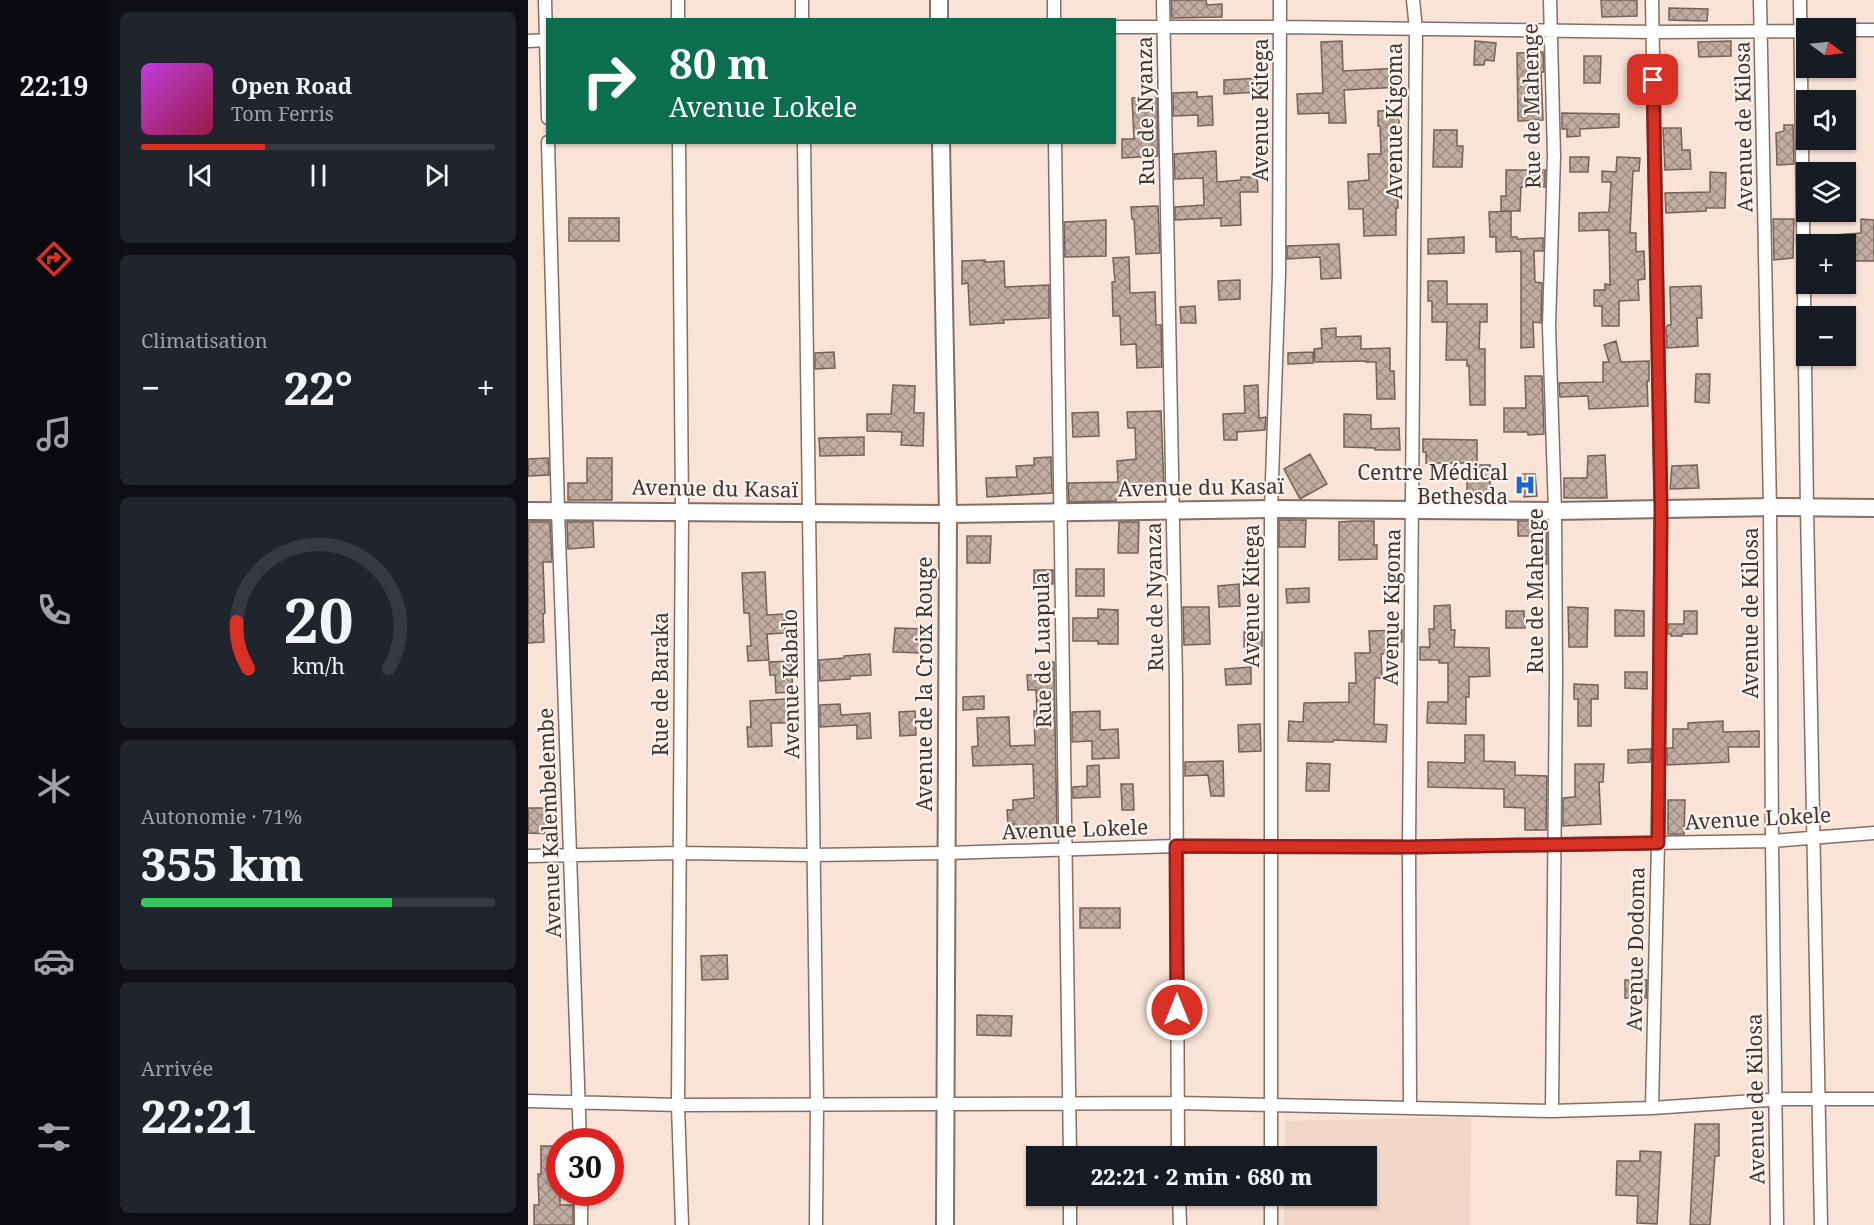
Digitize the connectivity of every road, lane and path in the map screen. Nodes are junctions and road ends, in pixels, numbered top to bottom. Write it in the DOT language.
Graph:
graph roads {
  1 [pos="545,0"];
  2 [pos="678,0"];
  3 [pos="802,0"];
  4 [pos="939,0"];
  5 [pos="1054,0"];
  6 [pos="1163,0"];
  7 [pos="1280,0"];
  8 [pos="1413,0"];
  9 [pos="1550,0"];
  10 [pos="1652,0"];
  11 [pos="1761,0"];
  12 [pos="1800,0"];
  13 [pos="678,18"];
  14 [pos="802,18"];
  15 [pos="939,18"];
  16 [pos="1054,18"];
  17 [pos="1802,18"];
  18 [pos="1116,27"];
  19 [pos="1164,27"];
  20 [pos="1281,27"];
  21 [pos="1416,29"];
  22 [pos="1762,30"];
  23 [pos="1856,30"];
  24 [pos="1874,30"];
  25 [pos="1796,31"];
  26 [pos="1551,32"];
  27 [pos="1652,32"];
  28 [pos="546,40"];
  29 [pos="528,41"];
  30 [pos="1803,78"];
  31 [pos="548,144"];
  32 [pos="679,144"];
  33 [pos="804,144"];
  34 [pos="941,144"];
  35 [pos="1055,144"];
  36 [pos="1770,508"];
  37 [pos="1874,508"];
  38 [pos="1271,509"];
  39 [pos="1412,509"];
  40 [pos="1807,509"];
  41 [pos="558,510"];
  42 [pos="528,511"];
  43 [pos="682,511"];
  44 [pos="1172,511"];
  45 [pos="1555,511"];
  46 [pos="1661,511"];
  47 [pos="1060,513"];
  48 [pos="808,514"];
  49 [pos="948,514"];
  50 [pos="1874,833"];
  51 [pos="1814,837"];
  52 [pos="1772,841"];
  53 [pos="1658,843"];
  54 [pos="1555,844"];
  55 [pos="1176,846"];
  56 [pos="1272,846"];
  57 [pos="1409,847"];
  58 [pos="1067,850"];
  59 [pos="680,853"];
  60 [pos="947,853"];
  61 [pos="812,855"];
  62 [pos="528,856"];
  63 [pos="571,856"];
  64 [pos="1775,1099"];
  65 [pos="1818,1099"];
  66 [pos="1874,1099"];
  67 [pos="528,1101"];
  68 [pos="579,1103"];
  69 [pos="1178,1103"];
  70 [pos="817,1104"];
  71 [pos="946,1104"];
  72 [pos="678,1105"];
  73 [pos="1070,1105"];
  74 [pos="1270,1105"];
  75 [pos="1410,1107"];
  76 [pos="1652,1108"];
  77 [pos="1552,1111"];
  78 [pos="580,1128"];
  79 [pos="1070,1146"];
  80 [pos="1178,1146"];
  81 [pos="1271,1146"];
  82 [pos="581,1206"];
  83 [pos="1070,1206"];
  84 [pos="1179,1206"];
  85 [pos="1271,1206"];
  86 [pos="581,1225"];
  87 [pos="682,1225"];
  88 [pos="816,1225"];
  89 [pos="945,1225"];
  90 [pos="1070,1225"];
  91 [pos="1180,1225"];
  92 [pos="1271,1225"];
  93 [pos="1777,1225"];
  94 [pos="1821,1225"];
  1 -- 28 [label="street"];
  2 -- 13 [label="street"];
  3 -- 14 [label="street"];
  4 -- 15 [label="street"];
  5 -- 16 [label="street"];
  6 -- 19 [label="street, Rue de Nyanza"];
  7 -- 20 [label="street, Avenue Kitega"];
  8 -- 21 [label="street, Avenue Kigoma"];
  9 -- 26 [label="street, Rue de Mahenge"];
  10 -- 27 [label="street, Avenue Dodoma"];
  11 -- 22 [label="street, Avenue de Kilosa"];
  12 -- 17 [label="street"];
  18 -- 19 [label="street"];
  19 -- 20 [label="street"];
  19 -- 44 [label="street, Rue de Nyanza"];
  20 -- 21 [label="street"];
  20 -- 38 [label="street, Avenue Kitega"];
  21 -- 26 [label="street"];
  21 -- 39 [label="street, Avenue Kigoma"];
  22 -- 25 [label="street"];
  22 -- 27 [label="street"];
  22 -- 36 [label="street, Avenue de Kilosa"];
  23 -- 24 [label="street"];
  26 -- 27 [label="street"];
  26 -- 45 [label="street, Rue de Mahenge"];
  27 -- 46 [label="street, Avenue Dodoma"];
  28 -- 29 [label="street"];
  30 -- 40 [label="street"];
  31 -- 41 [label="street, Avenue Kalembelembe"];
  32 -- 43 [label="street, Rue de Baraka"];
  33 -- 48 [label="street, Avenue Kabalo"];
  34 -- 49 [label="street, Avenue de la Croix Rouge"];
  35 -- 47 [label="street, Rue de Luapula"];
  36 -- 40 [label="street, Avenue du Kasaï"];
  36 -- 46 [label="street, Avenue du Kasaï"];
  36 -- 52 [label="street, Avenue de Kilosa"];
  37 -- 40 [label="street, Avenue du Kasaï"];
  38 -- 39 [label="street, Avenue du Kasaï"];
  38 -- 44 [label="street, Avenue du Kasaï"];
  38 -- 56 [label="street, Avenue Kitega"];
  39 -- 45 [label="street, Avenue du Kasaï"];
  39 -- 57 [label="street, Avenue Kigoma"];
  40 -- 51 [label="street"];
  41 -- 42 [label="street, Avenue du Kasaï"];
  41 -- 43 [label="street, Avenue du Kasaï"];
  41 -- 63 [label="street, Avenue Kalembelembe"];
  43 -- 48 [label="street, Avenue du Kasaï"];
  43 -- 59 [label="street, Rue de Baraka"];
  44 -- 47 [label="street, Avenue du Kasaï"];
  44 -- 55 [label="street, Rue de Nyanza"];
  45 -- 46 [label="street, Avenue du Kasaï"];
  45 -- 54 [label="street, Rue de Mahenge"];
  46 -- 53 [label="street, Avenue Dodoma"];
  47 -- 49 [label="street, Avenue du Kasaï"];
  47 -- 58 [label="street, Rue de Luapula"];
  48 -- 49 [label="street, Avenue du Kasaï"];
  48 -- 61 [label="street, Avenue Kabalo"];
  49 -- 60 [label="street, Avenue de la Croix Rouge"];
  50 -- 51 [label="street, Avenue Lokele"];
  51 -- 52 [label="street, Avenue Lokele"];
  51 -- 65 [label="street"];
  52 -- 53 [label="street, Avenue Lokele"];
  52 -- 64 [label="street, Avenue de Kilosa"];
  53 -- 54 [label="street, Avenue Lokele"];
  53 -- 76 [label="street, Avenue Dodoma"];
  54 -- 57 [label="street, Avenue Lokele"];
  54 -- 77 [label="street, Rue de Mahenge"];
  55 -- 56 [label="street, Avenue Lokele"];
  55 -- 58 [label="street, Avenue Lokele"];
  55 -- 69 [label="street, Rue de Nyanza"];
  56 -- 57 [label="street, Avenue Lokele"];
  56 -- 74 [label="street, Avenue Kitega"];
  57 -- 75 [label="street, Avenue Kigoma"];
  58 -- 60 [label="street, Avenue Lokele"];
  58 -- 73 [label="street, Rue de Luapula"];
  59 -- 61 [label="street, Avenue Lokele"];
  59 -- 63 [label="street, Avenue Lokele"];
  59 -- 72 [label="street, Rue de Baraka"];
  60 -- 61 [label="street, Avenue Lokele"];
  60 -- 71 [label="street, Avenue de la Croix Rouge"];
  61 -- 70 [label="street, Avenue Kabalo"];
  62 -- 63 [label="street, Avenue Lokele"];
  63 -- 68 [label="street, Avenue Kalembelembe"];
  64 -- 65 [label="street"];
  64 -- 76 [label="street"];
  64 -- 93 [label="street, Avenue de Kilosa"];
  65 -- 66 [label="street"];
  65 -- 94 [label="street"];
  67 -- 68 [label="street"];
  68 -- 72 [label="street"];
  68 -- 78 [label="street, Avenue Kalembelembe"];
  69 -- 73 [label="street"];
  69 -- 74 [label="street"];
  69 -- 80 [label="street, Rue de Nyanza"];
  70 -- 71 [label="street"];
  70 -- 72 [label="street"];
  70 -- 88 [label="street, Avenue Kabalo"];
  71 -- 73 [label="street"];
  71 -- 89 [label="street, Avenue de la Croix Rouge"];
  72 -- 87 [label="street, Rue de Baraka"];
  73 -- 79 [label="street, Rue de Luapula"];
  74 -- 75 [label="street"];
  74 -- 81 [label="street, Avenue Kitega"];
  75 -- 77 [label="street"];
  76 -- 77 [label="street"];
  82 -- 86 [label="street"];
  83 -- 90 [label="street"];
  84 -- 91 [label="street"];
  85 -- 92 [label="street"];
}
